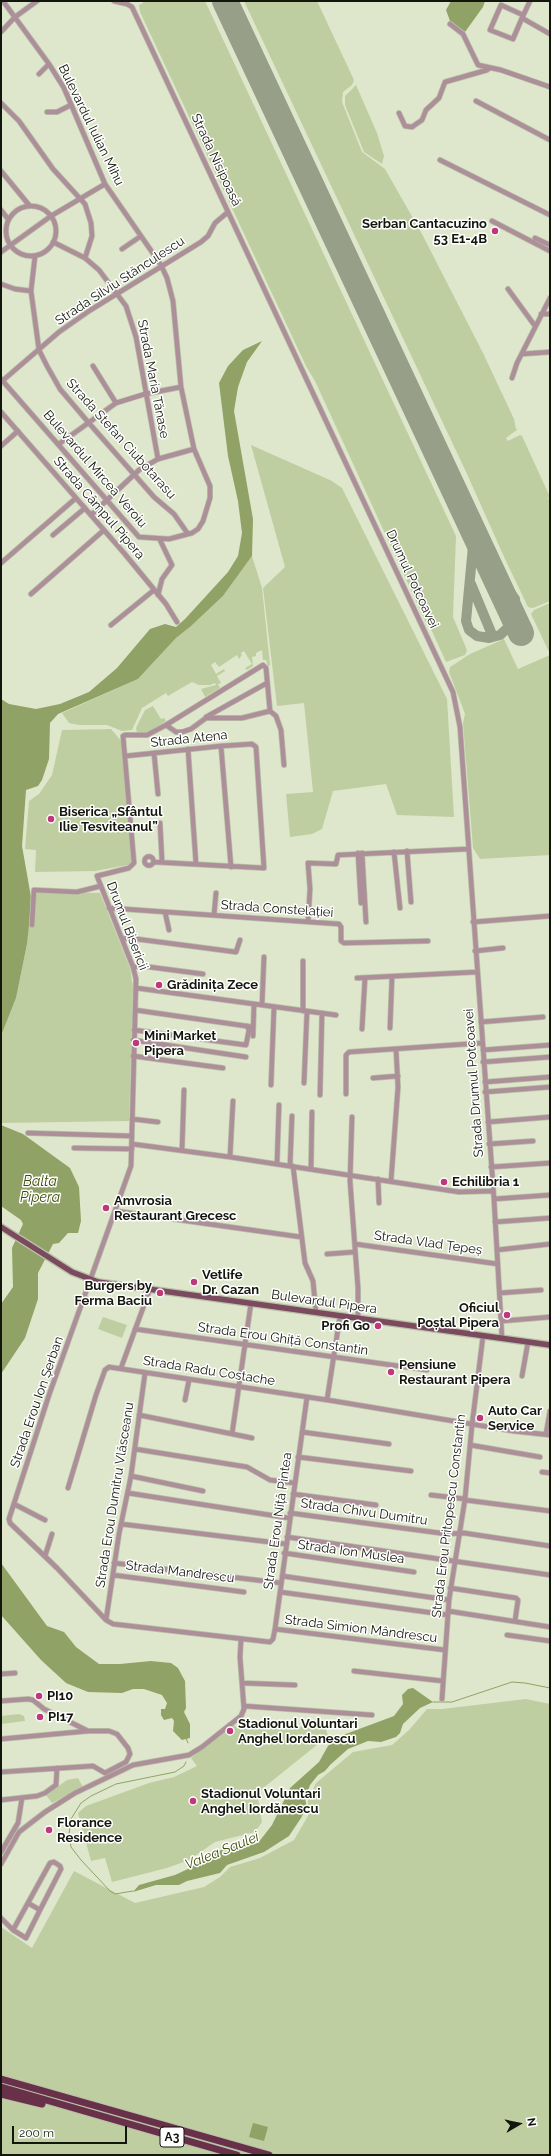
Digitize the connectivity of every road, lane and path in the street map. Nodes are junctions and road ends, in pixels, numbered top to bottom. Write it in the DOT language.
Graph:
graph roads {
  1 [pos="3,1"];
  2 [pos="37,1"];
  3 [pos="114,1"];
  4 [pos="530,1"];
  5 [pos="126,2"];
  6 [pos="15,17"];
  7 [pos="523,17"];
  8 [pos="450,24"];
  9 [pos="1,32"];
  10 [pos="550,34"];
  11 [pos="49,64"];
  12 [pos="490,68"];
  13 [pos="39,74"];
  14 [pos="550,87"];
  15 [pos="476,102"];
  16 [pos="1,103"];
  17 [pos="71,105"];
  18 [pos="47,112"];
  19 [pos="399,113"];
  20 [pos="550,140"];
  21 [pos="440,160"];
  22 [pos="1,171"];
  23 [pos="105,184"];
  24 [pos="80,197"];
  25 [pos="29,205"];
  26 [pos="1,210"];
  27 [pos="228,212"];
  28 [pos="550,215"];
  29 [pos="51,216"];
  30 [pos="8,219"];
  31 [pos="492,221"];
  32 [pos="141,236"];
  33 [pos="535,238"];
  34 [pos="53,242"];
  35 [pos="10,246"];
  36 [pos="550,246"];
  37 [pos="122,249"];
  38 [pos="550,251"];
  39 [pos="1,252"];
  40 [pos="35,256"];
  41 [pos="85,258"];
  42 [pos="161,265"];
  43 [pos="1,284"];
  44 [pos="508,289"];
  45 [pos="31,291"];
  46 [pos="118,293"];
  47 [pos="550,298"];
  48 [pos="542,314"];
  49 [pos="550,314"];
  50 [pos="535,326"];
  51 [pos="283,331"];
  52 [pos="39,350"];
  53 [pos="550,352"];
  54 [pos="522,354"];
  55 [pos="93,366"];
  56 [pos="512,378"];
  57 [pos="2,380"];
  58 [pos="181,387"];
  59 [pos="145,394"];
  60 [pos="116,403"];
  61 [pos="1,412"];
  62 [pos="88,422"];
  63 [pos="18,431"];
  64 [pos="59,444"];
  65 [pos="1,446"];
  66 [pos="194,449"];
  67 [pos="158,459"];
  68 [pos="134,474"];
  69 [pos="76,498"];
  70 [pos="106,499"];
  71 [pos="85,508"];
  72 [pos="91,515"];
  73 [pos="104,530"];
  74 [pos="190,534"];
  75 [pos="53,535"];
  76 [pos="160,540"];
  77 [pos="1,563"];
  78 [pos="154,590"];
  79 [pos="31,594"];
  80 [pos="158,595"];
  81 [pos="177,622"];
  82 [pos="111,625"];
  83 [pos="267,683"];
  84 [pos="270,711"];
  85 [pos="206,718"];
  86 [pos="166,725"];
  87 [pos="221,746"];
  88 [pos="188,749"];
  89 [pos="154,753"];
  90 [pos="126,756"];
  91 [pos="284,765"];
  92 [pos="158,794"];
  93 [pos="160,823"];
  94 [pos="468,850"];
  95 [pos="407,851"];
  96 [pos="394,852"];
  97 [pos="360,853"];
  98 [pos="162,861"];
  99 [pos="134,863"];
  100 [pos="196,864"];
  101 [pos="231,867"];
  102 [pos="101,886"];
  103 [pos="216,893"];
  104 [pos="411,902"];
  105 [pos="361,904"];
  106 [pos="109,908"];
  107 [pos="400,908"];
  108 [pos="165,912"];
  109 [pos="214,915"];
  110 [pos="550,916"];
  111 [pos="308,922"];
  112 [pos="366,922"];
  113 [pos="473,922"];
  114 [pos="32,925"];
  115 [pos="170,930"];
  116 [pos="122,939"];
  117 [pos="240,940"];
  118 [pos="428,941"];
  119 [pos="503,948"];
  120 [pos="475,951"];
  121 [pos="264,957"];
  122 [pos="303,962"];
  123 [pos="133,967"];
  124 [pos="477,972"];
  125 [pos="202,974"];
  126 [pos="392,977"];
  127 [pos="357,978"];
  128 [pos="365,978"];
  129 [pos="136,988"];
  130 [pos="254,1004"];
  131 [pos="262,1005"];
  132 [pos="274,1007"];
  133 [pos="135,1010"];
  134 [pos="305,1011"];
  135 [pos="322,1013"];
  136 [pos="336,1015"];
  137 [pos="543,1017"];
  138 [pos="481,1022"];
  139 [pos="247,1026"];
  140 [pos="253,1027"];
  141 [pos="390,1028"];
  142 [pos="362,1029"];
  143 [pos="134,1030"];
  144 [pos="253,1036"];
  145 [pos="133,1040"];
  146 [pos="482,1043"];
  147 [pos="550,1045"];
  148 [pos="396,1049"];
  149 [pos="482,1050"];
  150 [pos="132,1056"];
  151 [pos="246,1057"];
  152 [pos="550,1057"];
  153 [pos="483,1062"];
  154 [pos="223,1068"];
  155 [pos="398,1076"];
  156 [pos="550,1077"];
  157 [pos="372,1078"];
  158 [pos="485,1082"];
  159 [pos="304,1083"];
  160 [pos="271,1085"];
  161 [pos="550,1088"];
  162 [pos="184,1090"];
  163 [pos="486,1092"];
  164 [pos="346,1094"];
  165 [pos="320,1095"];
  166 [pos="233,1101"];
  167 [pos="279,1105"];
  168 [pos="312,1112"];
  169 [pos="292,1116"];
  170 [pos="352,1117"];
  171 [pos="550,1118"];
  172 [pos="132,1119"];
  173 [pos="158,1122"];
  174 [pos="488,1122"];
  175 [pos="28,1133"];
  176 [pos="132,1136"];
  177 [pos="533,1141"];
  178 [pos="490,1144"];
  179 [pos="132,1146"];
  180 [pos="74,1148"];
  181 [pos="182,1150"];
  182 [pos="230,1157"];
  183 [pos="550,1163"];
  184 [pos="277,1164"];
  185 [pos="291,1166"];
  186 [pos="491,1167"];
  187 [pos="311,1169"];
  188 [pos="350,1175"];
  189 [pos="378,1179"];
  190 [pos="391,1181"];
  191 [pos="493,1191"];
  192 [pos="550,1195"];
  193 [pos="494,1199"];
  194 [pos="379,1203"];
  195 [pos="116,1212"];
  196 [pos="550,1218"];
  197 [pos="495,1222"];
  198 [pos="1,1226"];
  199 [pos="301,1237"];
  200 [pos="355,1244"];
  201 [pos="550,1244"];
  202 [pos="497,1250"];
  203 [pos="355,1252"];
  204 [pos="327,1254"];
  205 [pos="498,1264"];
  206 [pos="91,1280"];
  207 [pos="150,1289"];
  208 [pos="541,1290"];
  209 [pos="500,1292"];
  210 [pos="251,1303"];
  211 [pos="316,1312"];
  212 [pos="340,1316"];
  213 [pos="550,1317"];
  214 [pos="358,1318"];
  215 [pos="502,1321"];
  216 [pos="135,1329"];
  217 [pos="483,1336"];
  218 [pos="502,1338"];
  219 [pos="528,1342"];
  220 [pos="245,1344"];
  221 [pos="550,1345"];
  222 [pos="334,1357"];
  223 [pos="121,1368"];
  224 [pos="427,1370"];
  225 [pos="145,1373"];
  226 [pos="522,1376"];
  227 [pos="189,1380"];
  228 [pos="240,1387"];
  229 [pos="307,1396"];
  230 [pos="185,1400"];
  231 [pos="328,1400"];
  232 [pos="550,1411"];
  233 [pos="139,1415"];
  234 [pos="472,1425"];
  235 [pos="302,1432"];
  236 [pos="232,1434"];
  237 [pos="548,1434"];
  238 [pos="252,1438"];
  239 [pos="389,1444"];
  240 [pos="470,1445"];
  241 [pos="135,1449"];
  242 [pos="298,1457"];
  243 [pos="540,1457"];
  244 [pos="411,1471"];
  245 [pos="542,1472"];
  246 [pos="550,1473"];
  247 [pos="131,1476"];
  248 [pos="294,1484"];
  249 [pos="68,1488"];
  250 [pos="203,1491"];
  251 [pos="128,1493"];
  252 [pos="293,1494"];
  253 [pos="431,1495"];
  254 [pos="465,1499"];
  255 [pos="14,1504"];
  256 [pos="376,1505"];
  257 [pos="550,1511"];
  258 [pos="290,1516"];
  259 [pos="45,1520"];
  260 [pos="120,1524"];
  261 [pos="458,1533"];
  262 [pos="52,1534"];
  263 [pos="287,1537"];
  264 [pos="286,1544"];
  265 [pos="550,1546"];
  266 [pos="284,1553"];
  267 [pos="45,1556"];
  268 [pos="454,1560"];
  269 [pos="114,1563"];
  270 [pos="414,1572"];
  271 [pos="550,1574"];
  272 [pos="113,1575"];
  273 [pos="282,1576"];
  274 [pos="280,1584"];
  275 [pos="450,1588"];
  276 [pos="244,1592"];
  277 [pos="280,1592"];
  278 [pos="449,1600"];
  279 [pos="448,1613"];
  280 [pos="106,1620"];
  281 [pos="515,1621"];
  282 [pos="550,1627"];
  283 [pos="275,1629"];
  284 [pos="507,1635"];
  285 [pos="241,1640"];
  286 [pos="550,1641"];
  287 [pos="445,1650"];
  288 [pos="354,1671"];
  289 [pos="15,1673"];
  290 [pos="1,1674"];
  291 [pos="443,1680"];
  292 [pos="242,1683"];
  293 [pos="295,1686"];
  294 [pos="442,1698"];
  295 [pos="1,1701"];
  296 [pos="244,1706"];
  297 [pos="372,1715"];
  298 [pos="88,1731"];
  299 [pos="1,1738"];
  300 [pos="57,1768"];
  301 [pos="1,1772"];
  302 [pos="22,1798"];
  303 [pos="1,1800"];
  304 [pos="1,1852"];
  305 [pos="1,1864"];
  306 [pos="28,1903"];
  307 [pos="40,1910"];
  308 [pos="1,1918"];
  309 [pos="13,1930"];
  310 [pos="1,2074"];
  311 [pos="1,2079"];
  312 [pos="1,2087"];
  313 [pos="40,2090"];
  314 [pos="1,2094"];
  315 [pos="95,2115"];
  316 [pos="236,2155"];
  317 [pos="269,2155"];
  1 -- 6 [label="street, Bulevardul Iulian Mihu"];
  2 -- 6 [label="street"];
  3 -- 5 [label="street"];
  4 -- 7 [label="street"];
  5 -- 27 [label="street, Strada Nisipoasă"];
  6 -- 9 [label="street"];
  6 -- 11 [label="street, Bulevardul Iulian Mihu"];
  7 -- 7 [label="street"];
  7 -- 10 [label="street"];
  8 -- 12 [label="street"];
  11 -- 13 [label="street"];
  11 -- 17 [label="street, Bulevardul Iulian Mihu"];
  12 -- 14 [label="street"];
  12 -- 19 [label="street"];
  15 -- 20 [label="street"];
  16 -- 24 [label="street"];
  17 -- 18 [label="street"];
  17 -- 23 [label="street, Bulevardul Iulian Mihu"];
  21 -- 28 [label="street"];
  22 -- 25 [label="street"];
  23 -- 24 [label="street"];
  23 -- 32 [label="street, Bulevardul Iulian Mihu"];
  24 -- 29 [label="street"];
  24 -- 41 [label="street"];
  25 -- 29 [label="street"];
  25 -- 30 [label="street"];
  26 -- 30 [label="street"];
  27 -- 42 [label="street, Strada Silviu Stănculescu"];
  27 -- 51 [label="street, Strada Nisipoasă"];
  29 -- 34 [label="street"];
  29 -- 35 [label="street"];
  30 -- 35 [label="street"];
  31 -- 38 [label="street"];
  32 -- 37 [label="street"];
  32 -- 42 [label="street, Bulevardul Iulian Mihu"];
  33 -- 36 [label="street"];
  34 -- 40 [label="street"];
  34 -- 41 [label="street, Strada Maria Tănase"];
  35 -- 39 [label="street"];
  35 -- 40 [label="street"];
  40 -- 45 [label="street, Strada Stefan Ciubotarasu"];
  41 -- 46 [label="street, Strada Maria Tănase"];
  42 -- 46 [label="street, Strada Silviu Stănculescu"];
  42 -- 58 [label="street, Bulevardul Iulian Mihu"];
  43 -- 45 [label="street"];
  44 -- 50 [label="street"];
  45 -- 52 [label="street, Strada Stefan Ciubotarasu"];
  46 -- 52 [label="street, Strada Silviu Stănculescu"];
  46 -- 59 [label="street, Strada Maria Tănase"];
  47 -- 48 [label="street"];
  48 -- 49 [label="street"];
  48 -- 50 [label="street"];
  50 -- 54 [label="street"];
  51 -- 94 [label="street, Drumul Potcoavei"];
  52 -- 57 [label="street, Strada Silviu Stănculescu"];
  52 -- 62 [label="street, Strada Stefan Ciubotarasu"];
  53 -- 54 [label="street"];
  54 -- 56 [label="street"];
  55 -- 60 [label="street"];
  57 -- 64 [label="street, Bulevardul Mircea Veroiu"];
  58 -- 59 [label="street"];
  58 -- 66 [label="street, Bulevardul Iulian Mihu"];
  59 -- 60 [label="street"];
  59 -- 67 [label="street, Strada Maria Tănase"];
  60 -- 62 [label="street"];
  61 -- 63 [label="street, Strada Câmpul Pipera"];
  62 -- 64 [label="street"];
  62 -- 68 [label="street, Strada Stefan Ciubotarasu"];
  63 -- 65 [label="street"];
  63 -- 69 [label="street, Strada Câmpul Pipera"];
  64 -- 70 [label="street, Bulevardul Mircea Veroiu"];
  66 -- 67 [label="street"];
  66 -- 74 [label="street, Bulevardul Iulian Mihu"];
  67 -- 68 [label="street"];
  68 -- 70 [label="street"];
  68 -- 74 [label="street, Strada Stefan Ciubotarasu"];
  69 -- 71 [label="street, Strada Câmpul Pipera"];
  69 -- 77 [label="street"];
  70 -- 72 [label="street"];
  70 -- 76 [label="street, Bulevardul Mircea Veroiu"];
  71 -- 72 [label="street, Strada Câmpul Pipera"];
  71 -- 75 [label="street"];
  72 -- 73 [label="street, Strada Câmpul Pipera"];
  73 -- 78 [label="street, Strada Câmpul Pipera"];
  73 -- 79 [label="street"];
  74 -- 76 [label="street, Bulevardul Mircea Veroiu"];
  76 -- 80 [label="street"];
  78 -- 80 [label="street, Strada Câmpul Pipera"];
  78 -- 82 [label="street"];
  80 -- 81 [label="street, Strada Câmpul Pipera"];
  83 -- 84 [label="street"];
  83 -- 85 [label="street"];
  83 -- 86 [label="street"];
  84 -- 85 [label="street"];
  84 -- 91 [label="street"];
  85 -- 86 [label="street"];
  86 -- 90 [label="street"];
  87 -- 88 [label="street, Strada Atena"];
  87 -- 101 [label="street"];
  87 -- 101 [label="street, Strada Atena"];
  88 -- 89 [label="street, Strada Atena"];
  88 -- 100 [label="street"];
  89 -- 90 [label="street, Strada Atena"];
  89 -- 92 [label="street"];
  90 -- 99 [label="street"];
  93 -- 98 [label="street"];
  94 -- 95 [label="street"];
  94 -- 113 [label="street, Strada Drumul Potcoavei"];
  95 -- 96 [label="street"];
  95 -- 104 [label="street"];
  96 -- 97 [label="street"];
  96 -- 107 [label="street"];
  97 -- 105 [label="street"];
  97 -- 111 [label="street"];
  97 -- 112 [label="street"];
  98 -- 99 [label="street, Drumul Bisericii"];
  98 -- 100 [label="street"];
  99 -- 102 [label="street, Drumul Bisericii"];
  100 -- 101 [label="street"];
  102 -- 106 [label="street, Drumul Bisericii"];
  102 -- 114 [label="street"];
  103 -- 109 [label="street"];
  106 -- 108 [label="street, Strada Constelației"];
  106 -- 116 [label="street, Drumul Bisericii"];
  108 -- 109 [label="street, Strada Constelației"];
  108 -- 115 [label="street"];
  109 -- 111 [label="street, Strada Constelației"];
  110 -- 113 [label="street"];
  111 -- 118 [label="street, Strada Constelației"];
  113 -- 120 [label="street, Strada Drumul Potcoavei"];
  116 -- 117 [label="street"];
  116 -- 123 [label="street, Drumul Bisericii"];
  119 -- 120 [label="street"];
  120 -- 124 [label="street, Strada Drumul Potcoavei"];
  121 -- 131 [label="street"];
  122 -- 134 [label="street"];
  123 -- 125 [label="street"];
  123 -- 129 [label="street, Drumul Bisericii"];
  124 -- 126 [label="street"];
  124 -- 138 [label="street, Strada Drumul Potcoavei"];
  126 -- 128 [label="street"];
  126 -- 141 [label="street"];
  127 -- 128 [label="street"];
  128 -- 142 [label="street"];
  129 -- 130 [label="street"];
  129 -- 133 [label="street, Drumul Bisericii"];
  130 -- 131 [label="street"];
  130 -- 140 [label="street"];
  131 -- 132 [label="street"];
  132 -- 134 [label="street"];
  132 -- 160 [label="street"];
  133 -- 139 [label="street"];
  133 -- 143 [label="street, Drumul Bisericii"];
  134 -- 135 [label="street"];
  134 -- 159 [label="street"];
  135 -- 136 [label="street"];
  135 -- 165 [label="street"];
  137 -- 138 [label="street"];
  138 -- 146 [label="street, Strada Drumul Potcoavei"];
  139 -- 140 [label="street"];
  139 -- 143 [label="street"];
  140 -- 144 [label="street"];
  143 -- 145 [label="street, Drumul Bisericii"];
  145 -- 150 [label="street, Drumul Bisericii"];
  145 -- 151 [label="street"];
  146 -- 148 [label="street"];
  146 -- 149 [label="street, Strada Drumul Potcoavei"];
  147 -- 149 [label="street"];
  148 -- 155 [label="street"];
  148 -- 164 [label="street"];
  149 -- 153 [label="street, Strada Drumul Potcoavei"];
  150 -- 154 [label="street"];
  150 -- 172 [label="street, Drumul Bisericii"];
  152 -- 153 [label="street"];
  153 -- 158 [label="street, Strada Drumul Potcoavei"];
  155 -- 157 [label="street"];
  155 -- 190 [label="street"];
  156 -- 158 [label="street"];
  158 -- 163 [label="street, Strada Drumul Potcoavei"];
  161 -- 163 [label="street"];
  162 -- 181 [label="street"];
  163 -- 174 [label="street, Strada Drumul Potcoavei"];
  166 -- 182 [label="street"];
  167 -- 184 [label="street"];
  168 -- 187 [label="street"];
  169 -- 185 [label="street"];
  170 -- 188 [label="street"];
  171 -- 174 [label="street"];
  172 -- 173 [label="street"];
  172 -- 176 [label="street, Drumul Bisericii"];
  174 -- 178 [label="street, Strada Drumul Potcoavei"];
  175 -- 176 [label="street"];
  176 -- 179 [label="street, Drumul Bisericii"];
  177 -- 178 [label="street"];
  178 -- 186 [label="street, Strada Drumul Potcoavei"];
  179 -- 180 [label="street"];
  179 -- 181 [label="street"];
  179 -- 195 [label="street, Drumul Bisericii"];
  181 -- 182 [label="street"];
  182 -- 184 [label="street"];
  183 -- 186 [label="street"];
  184 -- 185 [label="street"];
  185 -- 187 [label="street"];
  185 -- 199 [label="street"];
  186 -- 191 [label="street, Strada Drumul Potcoavei"];
  187 -- 188 [label="street"];
  188 -- 189 [label="street"];
  188 -- 200 [label="street"];
  189 -- 190 [label="street"];
  189 -- 194 [label="street"];
  190 -- 191 [label="street"];
  191 -- 193 [label="street, Strada Drumul Potcoavei"];
  192 -- 193 [label="street"];
  193 -- 197 [label="street, Strada Drumul Potcoavei"];
  195 -- 199 [label="street"];
  195 -- 206 [label="street, Drumul Bisericii"];
  196 -- 197 [label="street"];
  197 -- 202 [label="street, Strada Drumul Potcoavei"];
  198 -- 206 [label="main road, Bulevardul Pipera"];
  199 -- 211 [label="street"];
  200 -- 203 [label="street"];
  200 -- 205 [label="street, Strada Vlad Țepeș"];
  201 -- 202 [label="street"];
  202 -- 205 [label="street, Strada Drumul Potcoavei"];
  203 -- 204 [label="street"];
  203 -- 214 [label="street"];
  205 -- 209 [label="street, Strada Drumul Potcoavei"];
  206 -- 207 [label="main road, Bulevardul Pipera"];
  206 -- 255 [label="street, Strada Erou Ion Șerban"];
  207 -- 210 [label="main road, Bulevardul Pipera"];
  207 -- 216 [label="street"];
  208 -- 209 [label="street"];
  209 -- 215 [label="street, Strada Drumul Potcoavei"];
  210 -- 211 [label="main road, Bulevardul Pipera"];
  210 -- 220 [label="street"];
  211 -- 212 [label="main road, Bulevardul Pipera"];
  212 -- 214 [label="main road, Bulevardul Pipera"];
  212 -- 222 [label="street"];
  213 -- 215 [label="street"];
  214 -- 217 [label="main road, Bulevardul Pipera"];
  215 -- 218 [label="street, Strada Drumul Potcoavei"];
  216 -- 220 [label="street, Strada Erou Ghiță Constantin"];
  216 -- 223 [label="street"];
  217 -- 218 [label="main road, Bulevardul Pipera"];
  217 -- 234 [label="street, Strada Erou Pritopescu Constantin"];
  218 -- 219 [label="main road, Bulevardul Pipera"];
  219 -- 221 [label="main road, Bulevardul Pipera"];
  219 -- 226 [label="street"];
  220 -- 222 [label="street, Strada Erou Ghiță Constantin"];
  220 -- 228 [label="street"];
  222 -- 224 [label="street, Strada Erou Ghiță Constantin"];
  222 -- 231 [label="street"];
  223 -- 225 [label="street, Strada Radu Costache"];
  223 -- 249 [label="street, Strada Radu Costache"];
  225 -- 227 [label="street, Strada Radu Costache"];
  225 -- 233 [label="street, Strada Erou Dumitru Vlăsceanu"];
  227 -- 228 [label="street, Strada Radu Costache"];
  227 -- 230 [label="street"];
  228 -- 229 [label="street, Strada Radu Costache"];
  228 -- 236 [label="street"];
  229 -- 231 [label="street"];
  229 -- 235 [label="street, Strada Erou Niță Pintea"];
  231 -- 234 [label="street"];
  232 -- 237 [label="street"];
  233 -- 236 [label="street"];
  233 -- 241 [label="street, Strada Erou Dumitru Vlăsceanu"];
  234 -- 237 [label="street"];
  234 -- 240 [label="street, Strada Erou Pritopescu Constantin"];
  235 -- 239 [label="street"];
  235 -- 242 [label="street, Strada Erou Niță Pintea"];
  236 -- 238 [label="street"];
  240 -- 243 [label="street"];
  240 -- 254 [label="street, Strada Erou Pritopescu Constantin"];
  241 -- 247 [label="street, Strada Erou Dumitru Vlăsceanu"];
  241 -- 248 [label="street"];
  242 -- 244 [label="street"];
  242 -- 248 [label="street, Strada Erou Niță Pintea"];
  245 -- 246 [label="street"];
  247 -- 250 [label="street"];
  247 -- 251 [label="street, Strada Erou Dumitru Vlăsceanu"];
  248 -- 252 [label="street, Strada Erou Niță Pintea"];
  251 -- 258 [label="street, Strada Chivu Dumitru"];
  251 -- 260 [label="street, Strada Erou Dumitru Vlăsceanu"];
  252 -- 256 [label="street"];
  252 -- 258 [label="street, Strada Erou Niță Pintea"];
  253 -- 254 [label="street"];
  254 -- 257 [label="street"];
  254 -- 261 [label="street, Strada Erou Pritopescu Constantin"];
  255 -- 259 [label="street"];
  255 -- 267 [label="street, Strada Erou Ion Șerban"];
  258 -- 261 [label="street, Strada Chivu Dumitru"];
  258 -- 263 [label="street, Strada Erou Niță Pintea"];
  260 -- 264 [label="street"];
  260 -- 269 [label="street, Strada Erou Dumitru Vlăsceanu"];
  261 -- 265 [label="street, Strada Chivu Dumitru"];
  261 -- 268 [label="street, Strada Erou Pritopescu Constantin"];
  262 -- 267 [label="street"];
  263 -- 264 [label="street, Strada Erou Niță Pintea"];
  263 -- 268 [label="street"];
  264 -- 266 [label="street, Strada Erou Niță Pintea"];
  266 -- 270 [label="street, Strada Ion Muslea"];
  266 -- 273 [label="street, Strada Erou Niță Pintea"];
  267 -- 280 [label="street, Strada Erou Ion Șerban"];
  268 -- 271 [label="street"];
  268 -- 275 [label="street, Strada Erou Pritopescu Constantin"];
  269 -- 272 [label="street, Strada Erou Dumitru Vlăsceanu"];
  269 -- 274 [label="street"];
  272 -- 276 [label="street, Strada Mandrescu"];
  272 -- 280 [label="street, Strada Erou Dumitru Vlăsceanu"];
  273 -- 274 [label="street, Strada Erou Niță Pintea"];
  273 -- 278 [label="street"];
  274 -- 277 [label="street, Strada Erou Niță Pintea"];
  275 -- 278 [label="street, Strada Erou Pritopescu Constantin"];
  275 -- 281 [label="street"];
  277 -- 279 [label="street"];
  277 -- 283 [label="street, Strada Erou Niță Pintea"];
  278 -- 279 [label="street, Strada Erou Pritopescu Constantin"];
  279 -- 281 [label="street"];
  279 -- 287 [label="street, Strada Erou Pritopescu Constantin"];
  280 -- 285 [label="street, Strada Erou Ion Șerban"];
  281 -- 282 [label="street"];
  283 -- 285 [label="street"];
  283 -- 287 [label="street, Strada Simion Mândrescu"];
  284 -- 286 [label="street"];
  285 -- 292 [label="street"];
  287 -- 291 [label="street, Strada Erou Pritopescu Constantin"];
  288 -- 291 [label="street"];
  289 -- 290 [label="street"];
  291 -- 294 [label="street, Strada Erou Pritopescu Constantin"];
  292 -- 293 [label="street"];
  292 -- 296 [label="street"];
  295 -- 298 [label="street"];
  296 -- 297 [label="street"];
  296 -- 305 [label="street"];
  298 -- 299 [label="street"];
  298 -- 300 [label="street"];
  300 -- 301 [label="street"];
  300 -- 302 [label="street"];
  302 -- 303 [label="street"];
  302 -- 304 [label="street"];
  306 -- 307 [label="street"];
  306 -- 307 [label="street"];
  306 -- 309 [label="street"];
  307 -- 309 [label="street"];
  308 -- 309 [label="street"];
  310 -- 313 [label="highway"];
  311 -- 313 [label="highway, A3"];
  312 -- 315 [label="highway, A3"];
  313 -- 317 [label="highway, A3"];
  314 -- 315 [label="highway"];
  315 -- 316 [label="highway, A3"];
}
